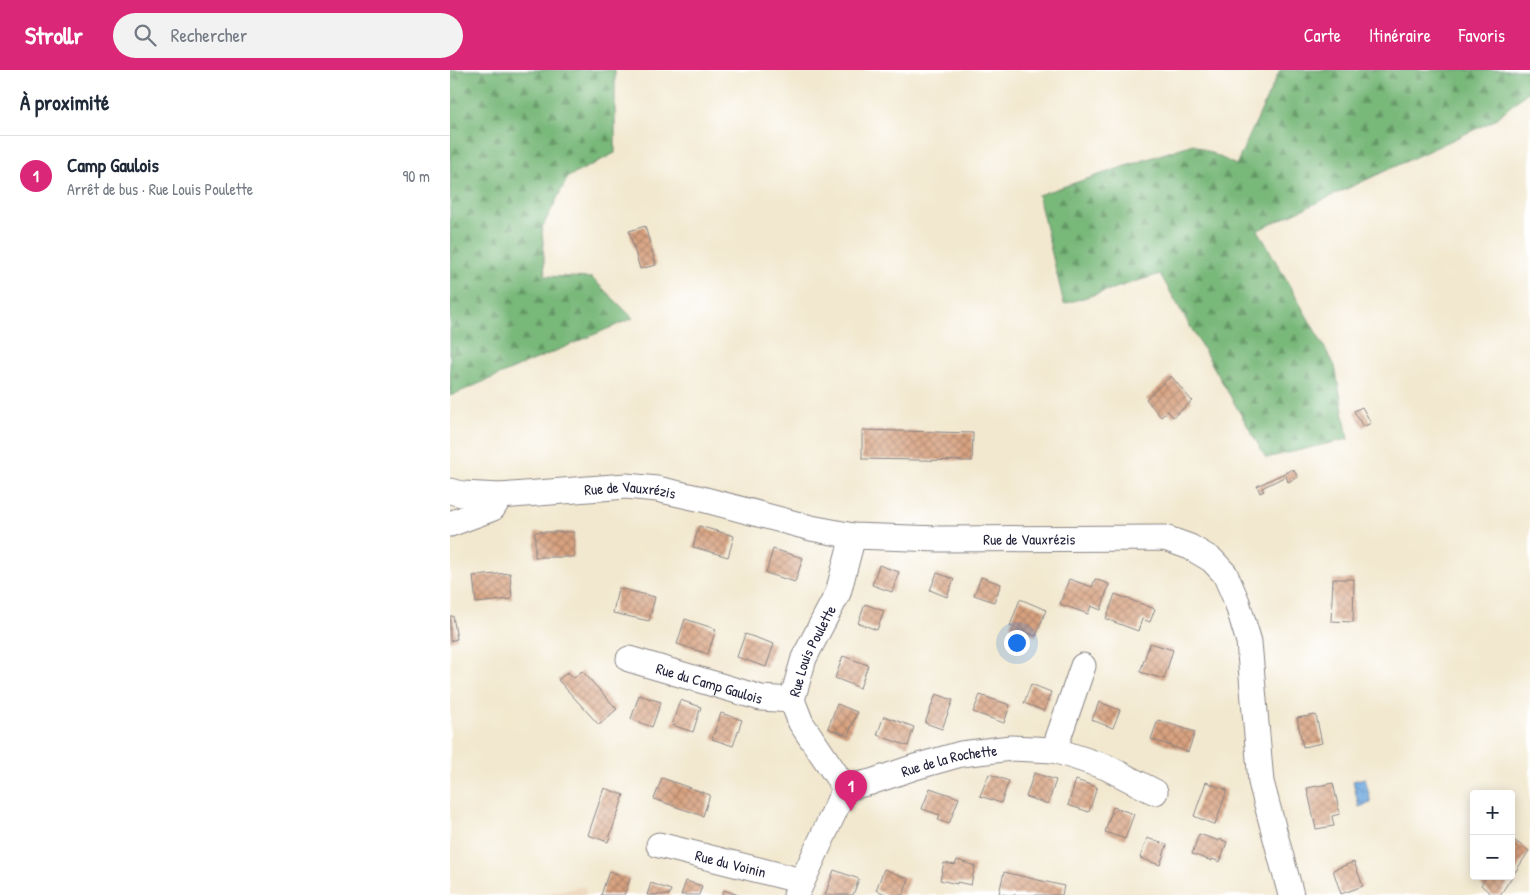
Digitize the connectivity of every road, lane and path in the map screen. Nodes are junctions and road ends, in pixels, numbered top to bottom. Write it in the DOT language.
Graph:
graph roads {
  1 [pos="450,491"];
  2 [pos="500,496"];
  3 [pos="450,524"];
  4 [pos="853,536"];
  5 [pos="629,660"];
  6 [pos="1083,666"];
  7 [pos="792,700"];
  8 [pos="1054,750"];
  9 [pos="844,788"];
  10 [pos="1155,792"];
  11 [pos="659,845"];
  12 [pos="799,888"];
  13 [pos="1291,895"];
  1 -- 2 [label="street, Rue de Vauxrézis"];
  2 -- 3 [label="street"];
  2 -- 4 [label="street, Rue de Vauxrézis"];
  4 -- 7 [label="street, Rue Louis Poulette"];
  4 -- 13 [label="street, Rue de Vauxrézis"];
  5 -- 7 [label="street, Rue du Camp Gaulois"];
  6 -- 8 [label="street"];
  7 -- 9 [label="street, Rue Louis Poulette"];
  8 -- 9 [label="street, Rue de la Rochette"];
  8 -- 10 [label="street, Rue de la Rochette"];
  9 -- 12 [label="street"];
  11 -- 12 [label="street, Rue du Voinin"];
}
